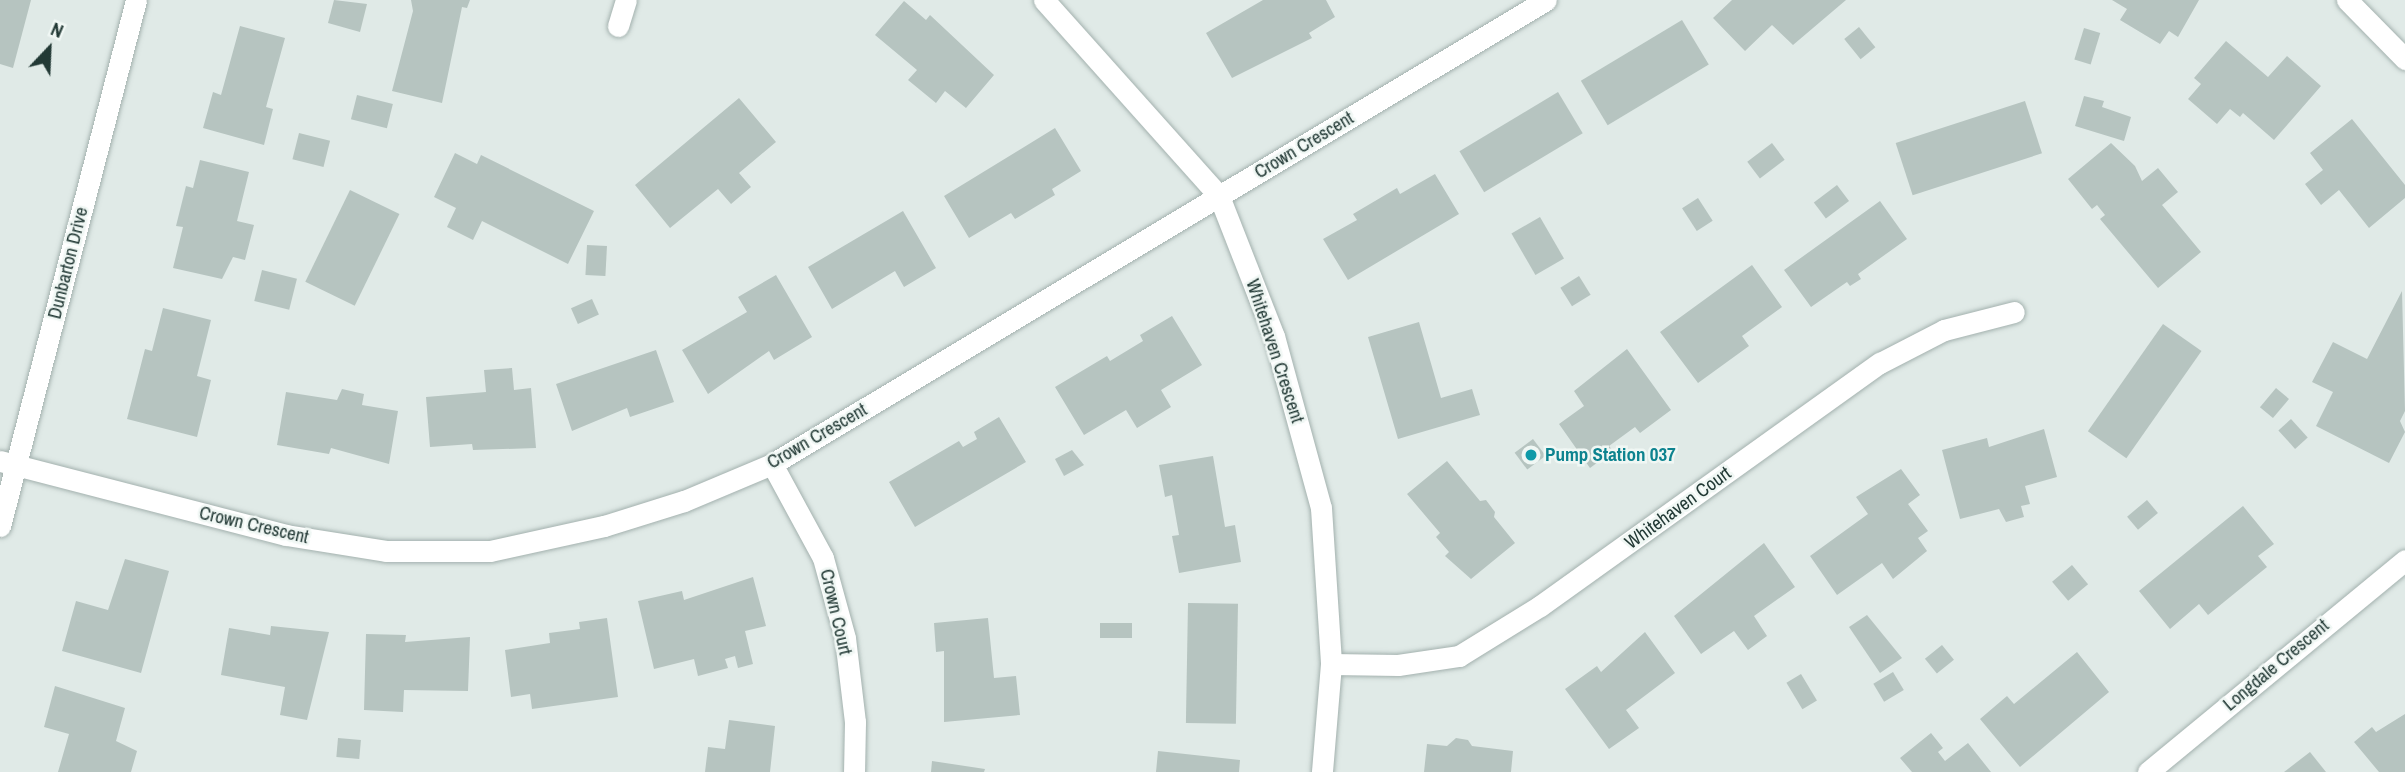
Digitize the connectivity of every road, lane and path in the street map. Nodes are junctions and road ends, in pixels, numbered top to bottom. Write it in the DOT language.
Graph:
graph roads {
  1 [pos="136,0"];
  2 [pos="626,0"];
  3 [pos="1044,0"];
  4 [pos="1546,0"];
  5 [pos="2347,0"];
  6 [pos="618,26"];
  7 [pos="2405,59"];
  8 [pos="1219,197"];
  9 [pos="2014,312"];
  10 [pos="8,464"];
  11 [pos="772,464"];
  12 [pos="0,526"];
  13 [pos="2405,560"];
  14 [pos="1332,664"];
  15 [pos="854,772"];
  16 [pos="1322,772"];
  17 [pos="2148,772"];
  1 -- 10 [label="street, Dunbarton Drive"];
  2 -- 6 [label="street"];
  3 -- 8 [label="street, Whitehaven Crescent"];
  4 -- 8 [label="street, Crown Crescent"];
  5 -- 7 [label="street"];
  8 -- 11 [label="street, Crown Crescent"];
  8 -- 14 [label="street, Whitehaven Crescent"];
  9 -- 14 [label="street, Whitehaven Court"];
  10 -- 11 [label="street, Crown Crescent"];
  10 -- 12 [label="street, Dunbarton Drive"];
  11 -- 15 [label="street, Crown Court"];
  13 -- 17 [label="street, Longdale Crescent"];
  14 -- 16 [label="street, Whitehaven Crescent"];
}
